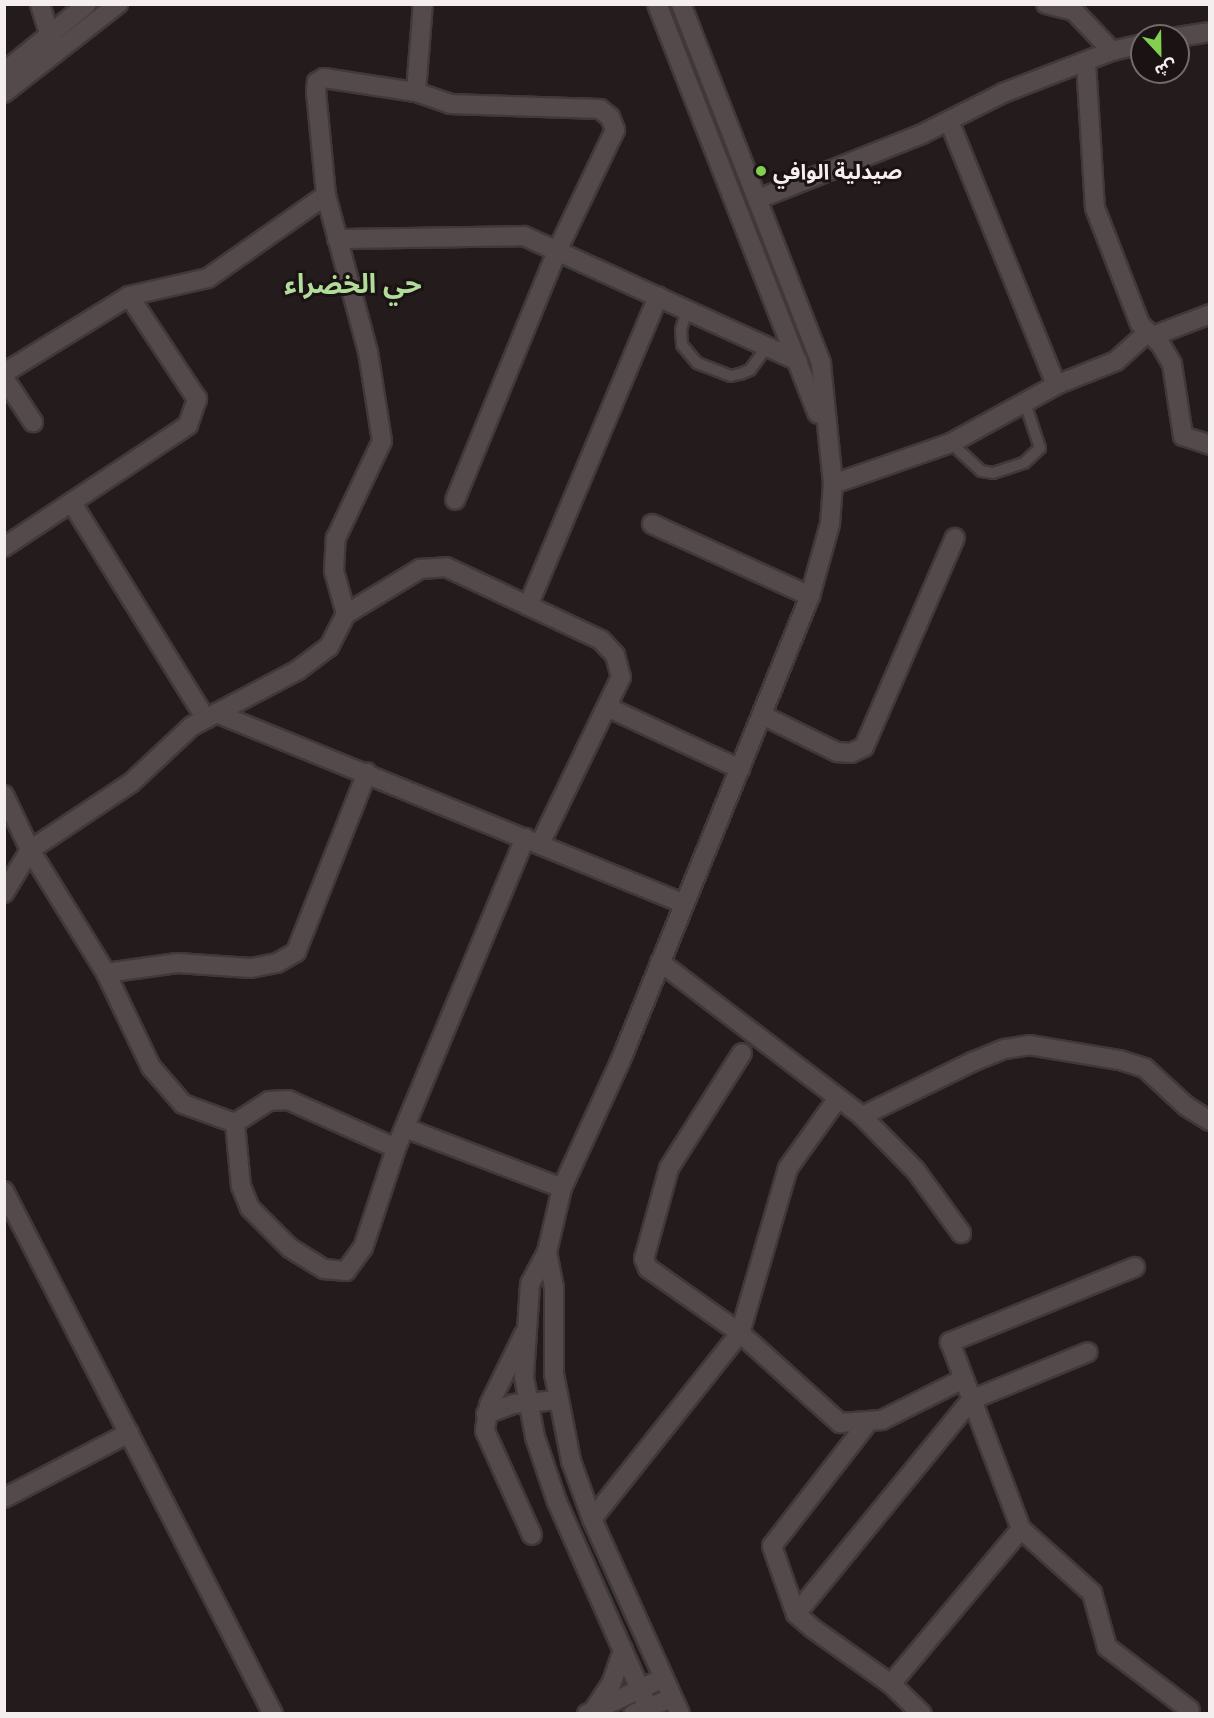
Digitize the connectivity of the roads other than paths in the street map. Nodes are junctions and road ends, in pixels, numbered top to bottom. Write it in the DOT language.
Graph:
graph roads {
  1 [pos="40,4"];
  2 [pos="87,4"];
  3 [pos="118,4"];
  4 [pos="423,4"];
  5 [pos="657,4"];
  6 [pos="681,4"];
  7 [pos="1046,4"];
  8 [pos="1209,32"];
  9 [pos="1190,35"];
  10 [pos="51,42"];
  11 [pos="1130,47"];
  12 [pos="1113,51"];
  13 [pos="1086,62"];
  14 [pos="4,72"];
  15 [pos="417,92"];
  16 [pos="4,93"];
  17 [pos="949,121"];
  18 [pos="326,195"];
  19 [pos="758,199"];
  20 [pos="338,239"];
  21 [pos="558,249"];
  22 [pos="129,296"];
  23 [pos="658,296"];
  24 [pos="687,310"];
  25 [pos="1209,314"];
  26 [pos="1150,334"];
  27 [pos="767,347"];
  28 [pos="798,361"];
  29 [pos="4,373"];
  30 [pos="4,378"];
  31 [pos="1056,385"];
  32 [pos="1025,403"];
  33 [pos="33,422"];
  34 [pos="825,432"];
  35 [pos="951,443"];
  36 [pos="1209,445"];
  37 [pos="833,484"];
  38 [pos="455,500"];
  39 [pos="72,502"];
  40 [pos="652,524"];
  41 [pos="955,537"];
  42 [pos="4,547"];
  43 [pos="810,596"];
  44 [pos="528,606"];
  45 [pos="346,615"];
  46 [pos="607,707"];
  47 [pos="762,715"];
  48 [pos="211,716"];
  49 [pos="740,769"];
  50 [pos="367,773"];
  51 [pos="4,795"];
  52 [pos="532,841"];
  53 [pos="30,850"];
  54 [pos="4,893"];
  55 [pos="685,904"];
  56 [pos="660,962"];
  57 [pos="106,973"];
  58 [pos="742,1053"];
  59 [pos="838,1098"];
  60 [pos="862,1116"];
  61 [pos="1209,1121"];
  62 [pos="235,1124"];
  63 [pos="405,1128"];
  64 [pos="396,1148"];
  65 [pos="562,1188"];
  66 [pos="4,1191"];
  67 [pos="961,1233"];
  68 [pos="547,1252"];
  69 [pos="1135,1267"];
  70 [pos="740,1333"];
  71 [pos="524,1334"];
  72 [pos="1088,1353"];
  73 [pos="963,1379"];
  74 [pos="558,1400"];
  75 [pos="971,1400"];
  76 [pos="529,1402"];
  77 [pos="486,1414"];
  78 [pos="869,1421"];
  79 [pos="129,1433"];
  80 [pos="4,1498"];
  81 [pos="592,1519"];
  82 [pos="1021,1529"];
  83 [pos="532,1535"];
  84 [pos="796,1614"];
  85 [pos="622,1650"];
  86 [pos="664,1678"];
  87 [pos="891,1684"];
  88 [pos="640,1690"];
  89 [pos="676,1706"];
  90 [pos="644,1711"];
  91 [pos="591,1712"];
  92 [pos="1189,1712"];
  93 [pos="273,1713"];
  94 [pos="922,1713"];
  1 -- 10 [label="street"];
  2 -- 10 [label="street"];
  3 -- 10 [label="street"];
  4 -- 15 [label="street"];
  5 -- 28 [label="street"];
  6 -- 19 [label="street"];
  7 -- 12 [label="street"];
  8 -- 9 [label="street"];
  10 -- 14 [label="street"];
  10 -- 16 [label="street"];
  11 -- 12 [label="street"];
  12 -- 13 [label="street"];
  13 -- 17 [label="street"];
  13 -- 26 [label="street"];
  15 -- 18 [label="street"];
  15 -- 21 [label="street"];
  17 -- 19 [label="street"];
  17 -- 31 [label="street"];
  18 -- 20 [label="street"];
  18 -- 22 [label="street"];
  19 -- 34 [label="street"];
  20 -- 21 [label="street"];
  20 -- 45 [label="street"];
  21 -- 23 [label="street"];
  21 -- 38 [label="street"];
  22 -- 29 [label="street"];
  22 -- 39 [label="street"];
  23 -- 24 [label="street"];
  23 -- 44 [label="street"];
  24 -- 27 [label="street"];
  24 -- 27 [label="lane"];
  25 -- 26 [label="street"];
  26 -- 31 [label="street"];
  26 -- 36 [label="street"];
  27 -- 28 [label="street"];
  28 -- 34 [label="street"];
  30 -- 33 [label="street"];
  31 -- 32 [label="street"];
  32 -- 35 [label="street"];
  32 -- 35 [label="lane"];
  34 -- 37 [label="street"];
  35 -- 37 [label="street"];
  37 -- 43 [label="street"];
  39 -- 42 [label="street"];
  39 -- 48 [label="street"];
  40 -- 43 [label="street"];
  41 -- 47 [label="street"];
  43 -- 47 [label="street"];
  44 -- 45 [label="street"];
  44 -- 46 [label="street"];
  45 -- 48 [label="street"];
  46 -- 49 [label="street"];
  46 -- 52 [label="street"];
  47 -- 49 [label="street"];
  48 -- 50 [label="street"];
  48 -- 53 [label="street"];
  49 -- 55 [label="street"];
  50 -- 52 [label="street"];
  50 -- 57 [label="street"];
  51 -- 53 [label="street"];
  52 -- 55 [label="street"];
  52 -- 63 [label="street"];
  53 -- 54 [label="street"];
  53 -- 57 [label="street"];
  55 -- 56 [label="street"];
  56 -- 59 [label="street"];
  56 -- 65 [label="street"];
  57 -- 62 [label="street"];
  58 -- 70 [label="street"];
  59 -- 60 [label="street"];
  59 -- 70 [label="street"];
  60 -- 61 [label="street"];
  60 -- 67 [label="street"];
  62 -- 64 [label="street"];
  62 -- 64 [label="street"];
  63 -- 64 [label="street"];
  63 -- 65 [label="street"];
  65 -- 68 [label="street"];
  66 -- 79 [label="street"];
  68 -- 71 [label="street"];
  68 -- 74 [label="street"];
  69 -- 73 [label="street"];
  70 -- 78 [label="street"];
  70 -- 81 [label="street"];
  71 -- 76 [label="street"];
  71 -- 77 [label="street"];
  72 -- 75 [label="street"];
  73 -- 75 [label="street"];
  73 -- 78 [label="street"];
  74 -- 76 [label="street"];
  74 -- 81 [label="street"];
  75 -- 82 [label="street"];
  75 -- 84 [label="street"];
  76 -- 77 [label="street"];
  76 -- 85 [label="street"];
  77 -- 83 [label="street"];
  78 -- 84 [label="street"];
  79 -- 80 [label="street"];
  79 -- 93 [label="street"];
  81 -- 86 [label="street"];
  82 -- 87 [label="street"];
  82 -- 92 [label="street"];
  84 -- 87 [label="street"];
  85 -- 88 [label="street"];
  85 -- 91 [label="street"];
  86 -- 88 [label="street"];
  86 -- 89 [label="street"];
  87 -- 94 [label="street"];
  88 -- 90 [label="street"];
  88 -- 91 [label="street"];
  89 -- 90 [label="street"];
}
